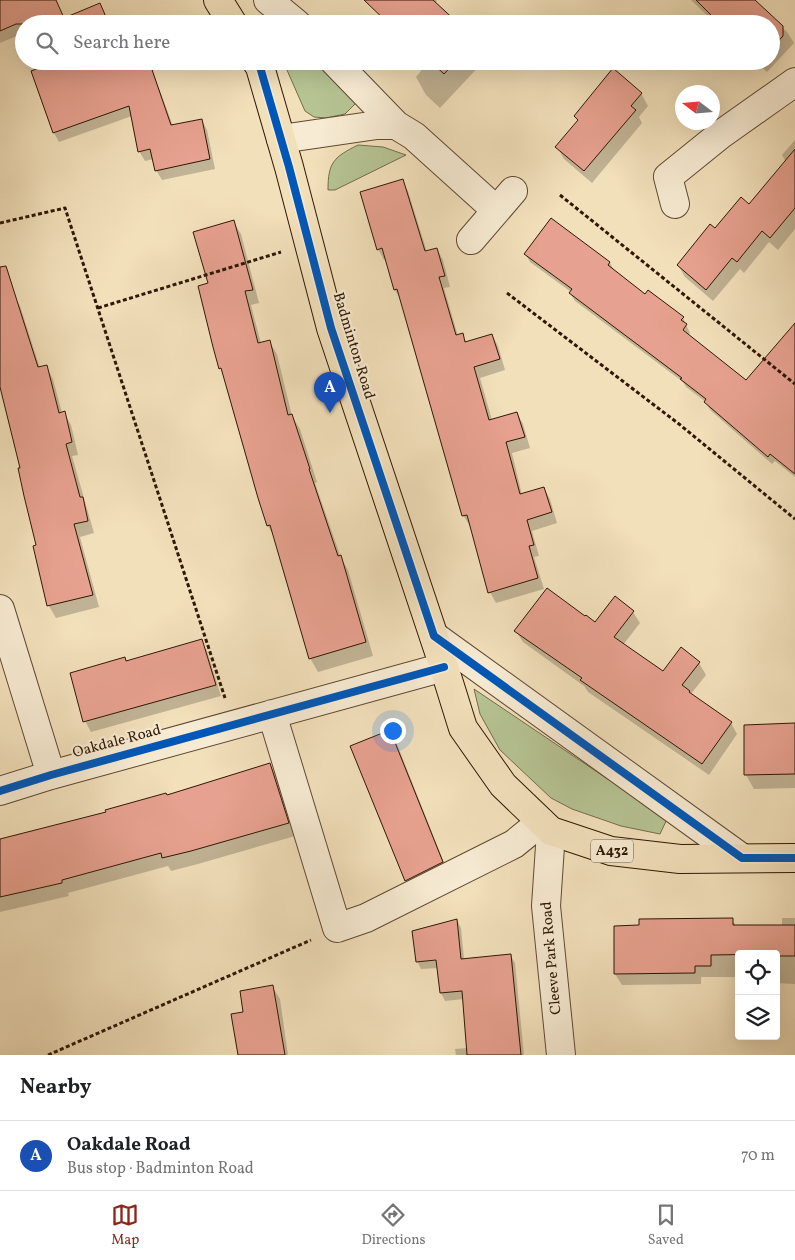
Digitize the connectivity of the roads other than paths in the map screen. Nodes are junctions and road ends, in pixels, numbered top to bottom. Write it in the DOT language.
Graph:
graph roads {
  1 [pos="218,0"];
  2 [pos="268,0"];
  3 [pos="227,15"];
  4 [pos="286,15"];
  5 [pos="261,70"];
  6 [pos="343,70"];
  7 [pos="795,82"];
  8 [pos="396,125"];
  9 [pos="281,139"];
  10 [pos="675,204"];
  11 [pos="471,240"];
  12 [pos="0,610"];
  13 [pos="434,636"];
  14 [pos="444,667"];
  15 [pos="272,714"];
  16 [pos="51,775"];
  17 [pos="0,791"];
  18 [pos="546,826"];
  19 [pos="742,858"];
  20 [pos="795,858"];
  21 [pos="561,1055"];
  1 -- 3 [label="main road"];
  2 -- 4 [label="street"];
  5 -- 9 [label="main road, Badminton Road / A432"];
  6 -- 8 [label="street"];
  7 -- 10 [label="street"];
  8 -- 9 [label="street"];
  8 -- 11 [label="street"];
  9 -- 13 [label="main road, Badminton Road / A432"];
  12 -- 16 [label="street"];
  13 -- 14 [label="main road, Badminton Road / A432"];
  13 -- 19 [label="street"];
  14 -- 15 [label="street, Oakdale Road"];
  14 -- 18 [label="main road, Badminton Road / A432"];
  15 -- 16 [label="street, Oakdale Road"];
  15 -- 18 [label="street"];
  16 -- 17 [label="street, Oakdale Road"];
  18 -- 19 [label="main road, Badminton Road / A432"];
  18 -- 21 [label="street, Cleeve Park Road"];
  19 -- 20 [label="main road, Badminton Road / A432"];
}
